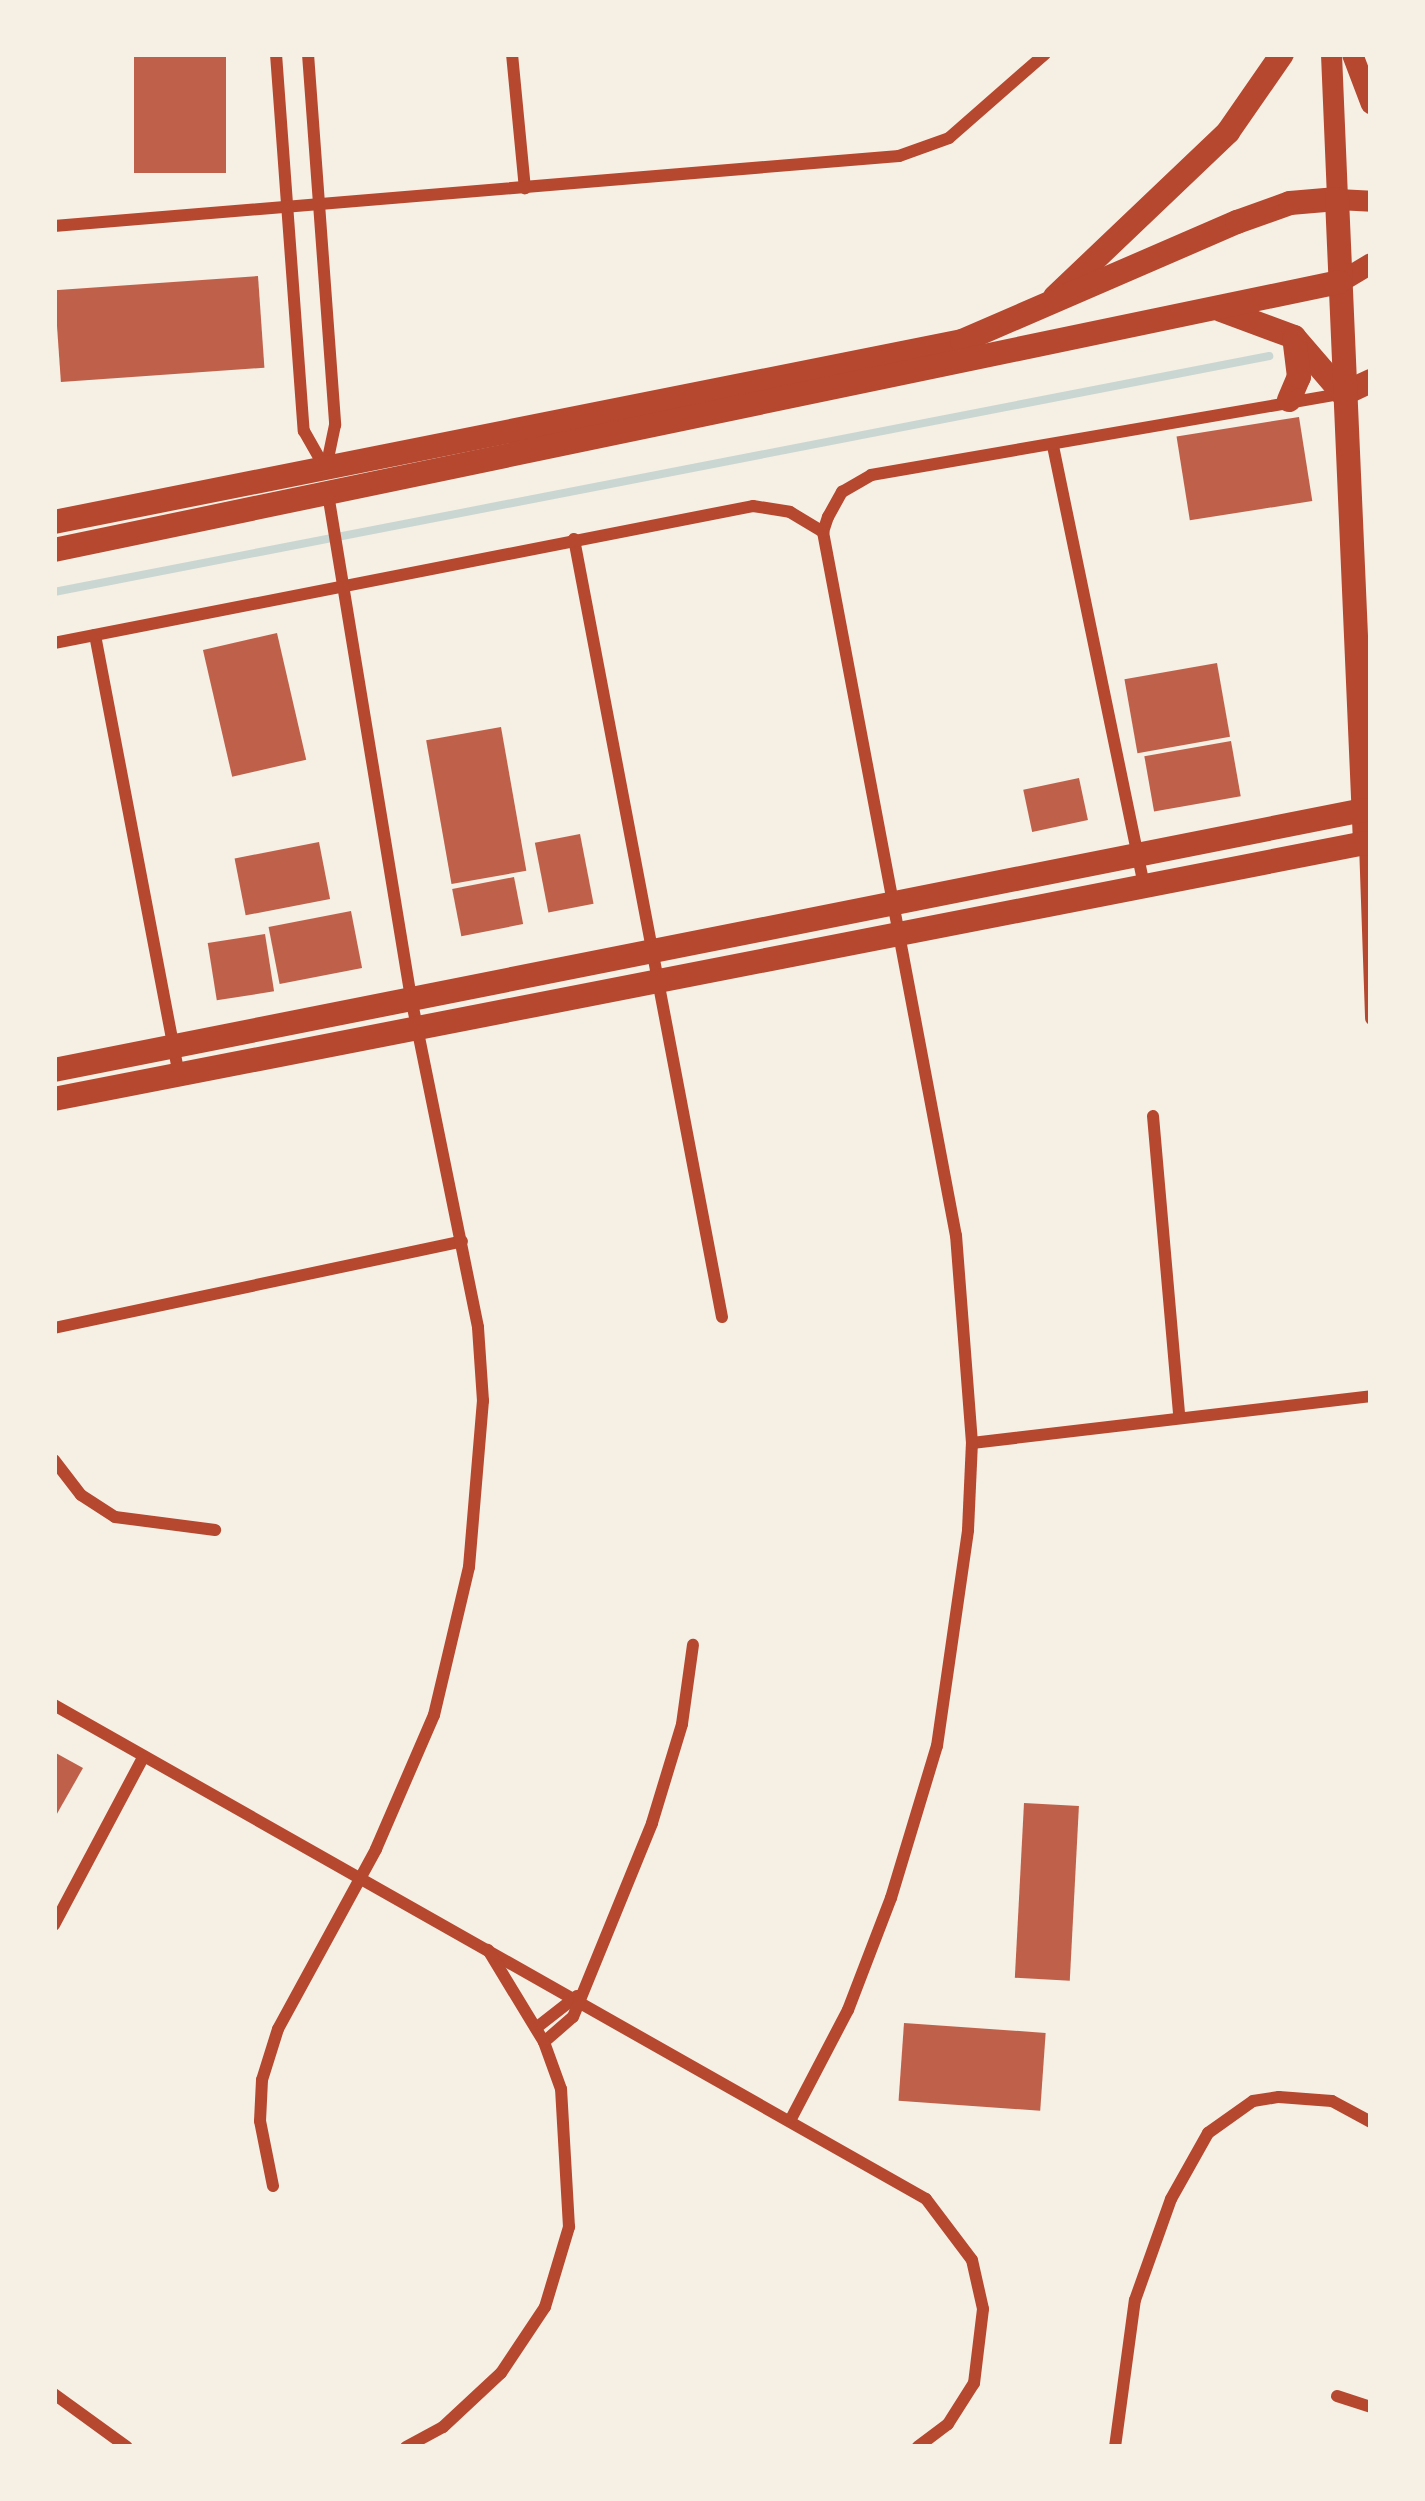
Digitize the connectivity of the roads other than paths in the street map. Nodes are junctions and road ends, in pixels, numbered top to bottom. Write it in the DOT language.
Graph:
graph roads {
  1 [pos="276,54"];
  2 [pos="308,54"];
  3 [pos="512,54"];
  4 [pos="1045,54"];
  5 [pos="1282,54"];
  6 [pos="1331,54"];
  7 [pos="1352,54"];
  8 [pos="1371,104"];
  9 [pos="525,188"];
  10 [pos="1337,199"];
  11 [pos="1371,201"];
  12 [pos="320,205"];
  13 [pos="288,207"];
  14 [pos="54,226"];
  15 [pos="1371,263"];
  16 [pos="1339,282"];
  17 [pos="1371,285"];
  18 [pos="1046,306"];
  19 [pos="1219,309"];
  20 [pos="1294,337"];
  21 [pos="1371,381"];
  22 [pos="1343,394"];
  23 [pos="1289,400"];
  24 [pos="1052,446"];
  25 [pos="326,469"];
  26 [pos="329,510"];
  27 [pos="54,522"];
  28 [pos="823,532"];
  29 [pos="574,539"];
  30 [pos="54,550"];
  31 [pos="342,587"];
  32 [pos="95,635"];
  33 [pos="54,643"];
  34 [pos="1363,810"];
  35 [pos="1365,843"];
  36 [pos="1137,852"];
  37 [pos="1143,882"];
  38 [pos="893,902"];
  39 [pos="898,930"];
  40 [pos="654,951"];
  41 [pos="659,978"];
  42 [pos="411,998"];
  43 [pos="1371,1019"];
  44 [pos="417,1026"];
  45 [pos="172,1047"];
  46 [pos="54,1070"];
  47 [pos="179,1075"];
  48 [pos="54,1099"];
  49 [pos="1153,1116"];
  50 [pos="461,1240"];
  51 [pos="722,1317"];
  52 [pos="54,1328"];
  53 [pos="1371,1396"];
  54 [pos="1179,1414"];
  55 [pos="972,1443"];
  56 [pos="54,1460"];
  57 [pos="215,1530"];
  58 [pos="693,1646"];
  59 [pos="54,1705"];
  60 [pos="144,1756"];
  61 [pos="362,1877"];
  62 [pos="54,1925"];
  63 [pos="487,1950"];
  64 [pos="577,1996"];
  65 [pos="536,2028"];
  66 [pos="544,2042"];
  67 [pos="792,2117"];
  68 [pos="1371,2122"];
  69 [pos="273,2186"];
  70 [pos="54,2394"];
  71 [pos="1337,2396"];
  72 [pos="1371,2407"];
  73 [pos="127,2447"];
  74 [pos="406,2447"];
  75 [pos="918,2447"];
  76 [pos="1115,2447"];
  1 -- 13 [label="street"];
  2 -- 12 [label="street"];
  3 -- 9 [label="street"];
  4 -- 9 [label="street"];
  5 -- 18 [label="main road"];
  6 -- 10 [label="main road"];
  7 -- 8 [label="main road"];
  9 -- 12 [label="street"];
  10 -- 11 [label="main road"];
  10 -- 16 [label="main road"];
  10 -- 18 [label="main road"];
  12 -- 13 [label="street"];
  12 -- 25 [label="street"];
  13 -- 14 [label="street"];
  13 -- 25 [label="street"];
  15 -- 16 [label="main road"];
  16 -- 17 [label="main road"];
  16 -- 19 [label="main road"];
  16 -- 22 [label="main road"];
  18 -- 25 [label="main road"];
  19 -- 20 [label="main road"];
  19 -- 26 [label="main road"];
  20 -- 22 [label="main road"];
  20 -- 23 [label="main road"];
  21 -- 22 [label="main road"];
  22 -- 23 [label="street"];
  22 -- 34 [label="main road"];
  23 -- 24 [label="street"];
  24 -- 28 [label="street"];
  24 -- 36 [label="street"];
  25 -- 26 [label="street"];
  25 -- 27 [label="main road"];
  26 -- 30 [label="main road"];
  26 -- 31 [label="street"];
  28 -- 29 [label="street"];
  28 -- 38 [label="street"];
  29 -- 31 [label="street"];
  29 -- 40 [label="street"];
  31 -- 32 [label="street"];
  31 -- 42 [label="street"];
  32 -- 33 [label="street"];
  32 -- 45 [label="street"];
  34 -- 35 [label="main road"];
  34 -- 36 [label="main road"];
  35 -- 37 [label="main road"];
  35 -- 43 [label="street"];
  36 -- 37 [label="street"];
  36 -- 38 [label="main road"];
  37 -- 39 [label="main road"];
  38 -- 39 [label="street"];
  38 -- 40 [label="main road"];
  39 -- 41 [label="main road"];
  39 -- 55 [label="street"];
  40 -- 41 [label="street"];
  40 -- 42 [label="main road"];
  41 -- 44 [label="main road"];
  41 -- 51 [label="street"];
  42 -- 44 [label="street"];
  42 -- 45 [label="main road"];
  44 -- 47 [label="main road"];
  44 -- 50 [label="street"];
  45 -- 46 [label="main road"];
  45 -- 47 [label="street"];
  47 -- 48 [label="main road"];
  49 -- 54 [label="street"];
  50 -- 52 [label="street"];
  50 -- 61 [label="street"];
  53 -- 54 [label="street"];
  54 -- 55 [label="street"];
  55 -- 67 [label="street"];
  56 -- 57 [label="street"];
  58 -- 64 [label="street"];
  59 -- 60 [label="street"];
  60 -- 61 [label="street"];
  60 -- 62 [label="street"];
  61 -- 63 [label="street"];
  61 -- 69 [label="street"];
  63 -- 64 [label="street"];
  63 -- 65 [label="street"];
  64 -- 65 [label="street"];
  64 -- 66 [label="street"];
  64 -- 67 [label="street"];
  65 -- 66 [label="street"];
  66 -- 74 [label="street"];
  67 -- 75 [label="street"];
  68 -- 76 [label="street"];
  70 -- 73 [label="street"];
  71 -- 72 [label="street"];
}
